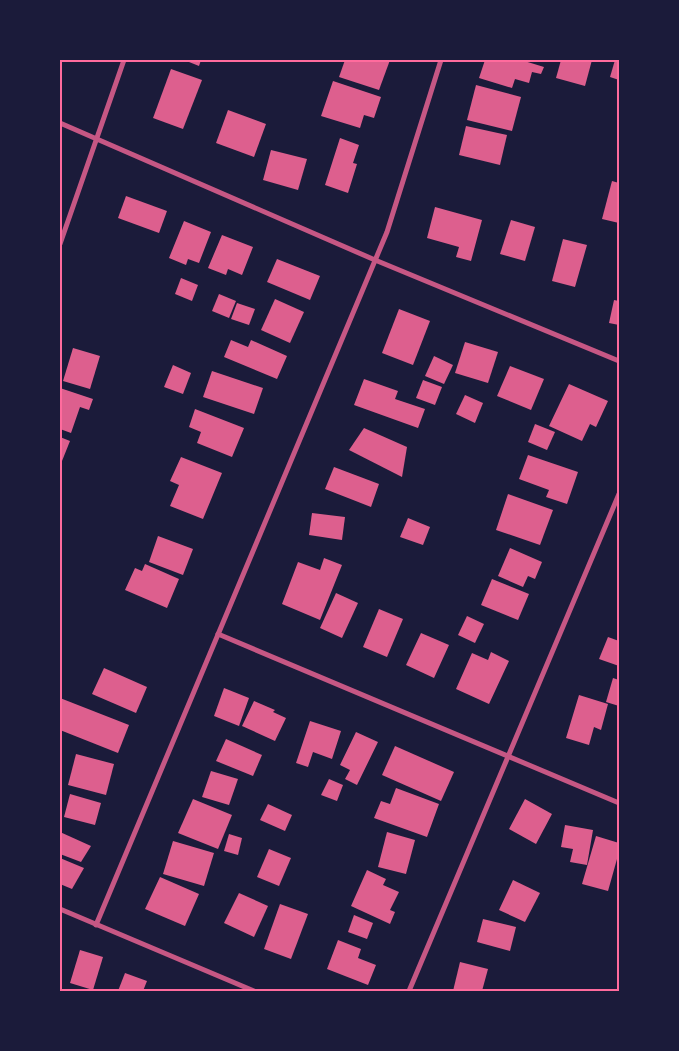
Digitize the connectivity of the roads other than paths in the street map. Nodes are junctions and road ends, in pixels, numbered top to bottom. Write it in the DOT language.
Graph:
graph roads {
  1 [pos="124,60"];
  2 [pos="441,60"];
  3 [pos="60,123"];
  4 [pos="97,138"];
  5 [pos="60,244"];
  6 [pos="375,260"];
  7 [pos="619,361"];
  8 [pos="619,494"];
  9 [pos="218,634"];
  10 [pos="508,756"];
  11 [pos="619,804"];
  12 [pos="60,909"];
  13 [pos="96,925"];
  14 [pos="254,991"];
  15 [pos="409,991"];
  1 -- 4 [label="street"];
  2 -- 6 [label="street"];
  3 -- 4 [label="street"];
  4 -- 5 [label="street"];
  4 -- 6 [label="street"];
  6 -- 7 [label="street"];
  6 -- 9 [label="street"];
  8 -- 10 [label="street"];
  9 -- 10 [label="street"];
  9 -- 13 [label="street"];
  10 -- 11 [label="street"];
  10 -- 15 [label="street"];
  12 -- 13 [label="street"];
  13 -- 14 [label="street"];
}
